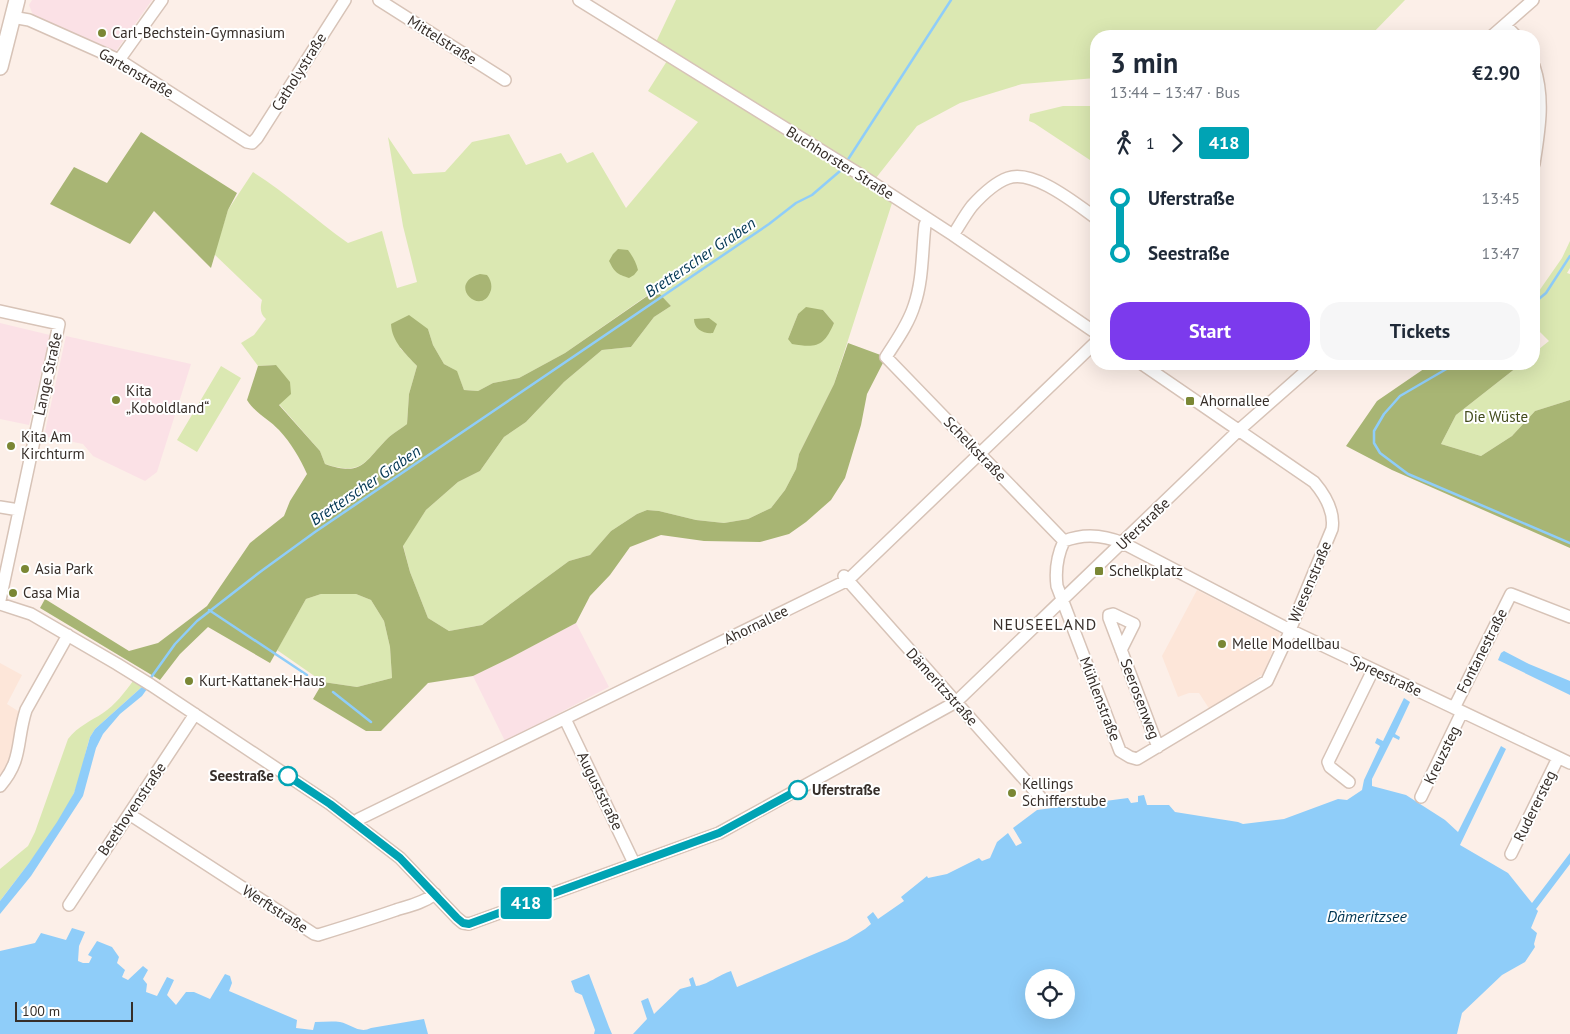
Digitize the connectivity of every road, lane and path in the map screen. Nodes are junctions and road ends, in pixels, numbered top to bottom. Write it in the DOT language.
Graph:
graph roads {
  1 [pos="17,0"];
  2 [pos="162,0"];
  3 [pos="345,0"];
  4 [pos="379,0"];
  5 [pos="580,0"];
  6 [pos="1533,0"];
  7 [pos="12,17"];
  8 [pos="1505,25"];
  9 [pos="1499,30"];
  10 [pos="1510,30"];
  11 [pos="120,60"];
  12 [pos="0,67"];
  13 [pos="505,80"];
  14 [pos="1540,94"];
  15 [pos="1540,113"];
  16 [pos="252,143"];
  17 [pos="1090,214"];
  18 [pos="928,219"];
  19 [pos="953,235"];
  20 [pos="0,311"];
  21 [pos="1090,329"];
  22 [pos="1090,348"];
  23 [pos="1151,370"];
  24 [pos="1305,370"];
  25 [pos="1239,430"];
  26 [pos="980,453"];
  27 [pos="0,507"];
  28 [pos="19,510"];
  29 [pos="1064,542"];
  30 [pos="1124,543"];
  31 [pos="846,578"];
  32 [pos="0,600"];
  33 [pos="1062,600"];
  34 [pos="0,604"];
  35 [pos="1570,617"];
  36 [pos="1290,630"];
  37 [pos="68,635"];
  38 [pos="1121,650"];
  39 [pos="1373,670"];
  40 [pos="956,702"];
  41 [pos="1458,710"];
  42 [pos="196,714"];
  43 [pos="565,719"];
  44 [pos="1158,747"];
  45 [pos="1137,758"];
  46 [pos="1558,758"];
  47 [pos="1570,763"];
  48 [pos="1349,782"];
  49 [pos="0,786"];
  50 [pos="1421,797"];
  51 [pos="1041,798"];
  52 [pos="128,814"];
  53 [pos="355,823"];
  54 [pos="1511,854"];
  55 [pos="634,862"];
  56 [pos="435,894"];
  57 [pos="70,905"];
  1 -- 7 [label="main road"];
  2 -- 11 [label="street"];
  3 -- 16 [label="street, Catholystraße"];
  4 -- 13 [label="street, Mittelstraße"];
  5 -- 18 [label="street, Buchhorster Straße"];
  6 -- 8 [label="street"];
  7 -- 11 [label="street, Gartenstraße"];
  7 -- 12 [label="main road"];
  8 -- 9 [label="street"];
  8 -- 10 [label="street"];
  11 -- 16 [label="street, Gartenstraße"];
  14 -- 15 [label="street"];
  17 -- 19 [label="street"];
  18 -- 19 [label="street, Buchhorster Straße"];
  18 -- 26 [label="street, Schelkstraße"];
  19 -- 21 [label="street, Buchhorster Straße"];
  20 -- 28 [label="street, Lange Straße"];
  22 -- 26 [label="street, Ahornallee"];
  23 -- 25 [label="street"];
  24 -- 25 [label="street, Uferstraße"];
  25 -- 30 [label="street, Uferstraße"];
  25 -- 36 [label="street, Wiesenstraße"];
  26 -- 29 [label="street, Schelkstraße"];
  26 -- 31 [label="street, Ahornallee"];
  27 -- 28 [label="street"];
  28 -- 32 [label="street, Lange Straße"];
  29 -- 30 [label="street"];
  29 -- 33 [label="street"];
  30 -- 33 [label="street, Uferstraße"];
  30 -- 36 [label="street, Spreestraße"];
  31 -- 40 [label="street, Dämeritzstraße"];
  31 -- 43 [label="street, Ahornallee"];
  33 -- 40 [label="street, Uferstraße"];
  33 -- 45 [label="street, Mühlenstraße"];
  34 -- 37 [label="street"];
  35 -- 41 [label="street, Fontanestraße"];
  36 -- 39 [label="street, Spreestraße"];
  36 -- 44 [label="street, Wiesenstraße"];
  37 -- 42 [label="street"];
  37 -- 49 [label="street"];
  38 -- 44 [label="street, Seerosenweg"];
  39 -- 41 [label="street, Spreestraße"];
  39 -- 48 [label="street"];
  40 -- 51 [label="street, Dämeritzstraße"];
  40 -- 55 [label="street, Uferstraße"];
  41 -- 46 [label="street, Spreestraße"];
  41 -- 50 [label="street, Kreuzsteg"];
  42 -- 52 [label="street, Beethovenstraße"];
  42 -- 53 [label="street"];
  43 -- 53 [label="street, Ahornallee"];
  43 -- 55 [label="street, Auguststraße"];
  44 -- 45 [label="street, Wiesenstraße"];
  46 -- 47 [label="street, Spreestraße"];
  46 -- 54 [label="street, Ruderersteg"];
  52 -- 56 [label="street, Werftstraße"];
  52 -- 57 [label="street, Beethovenstraße"];
  53 -- 56 [label="street"];
  55 -- 56 [label="street, Uferstraße"];
}
